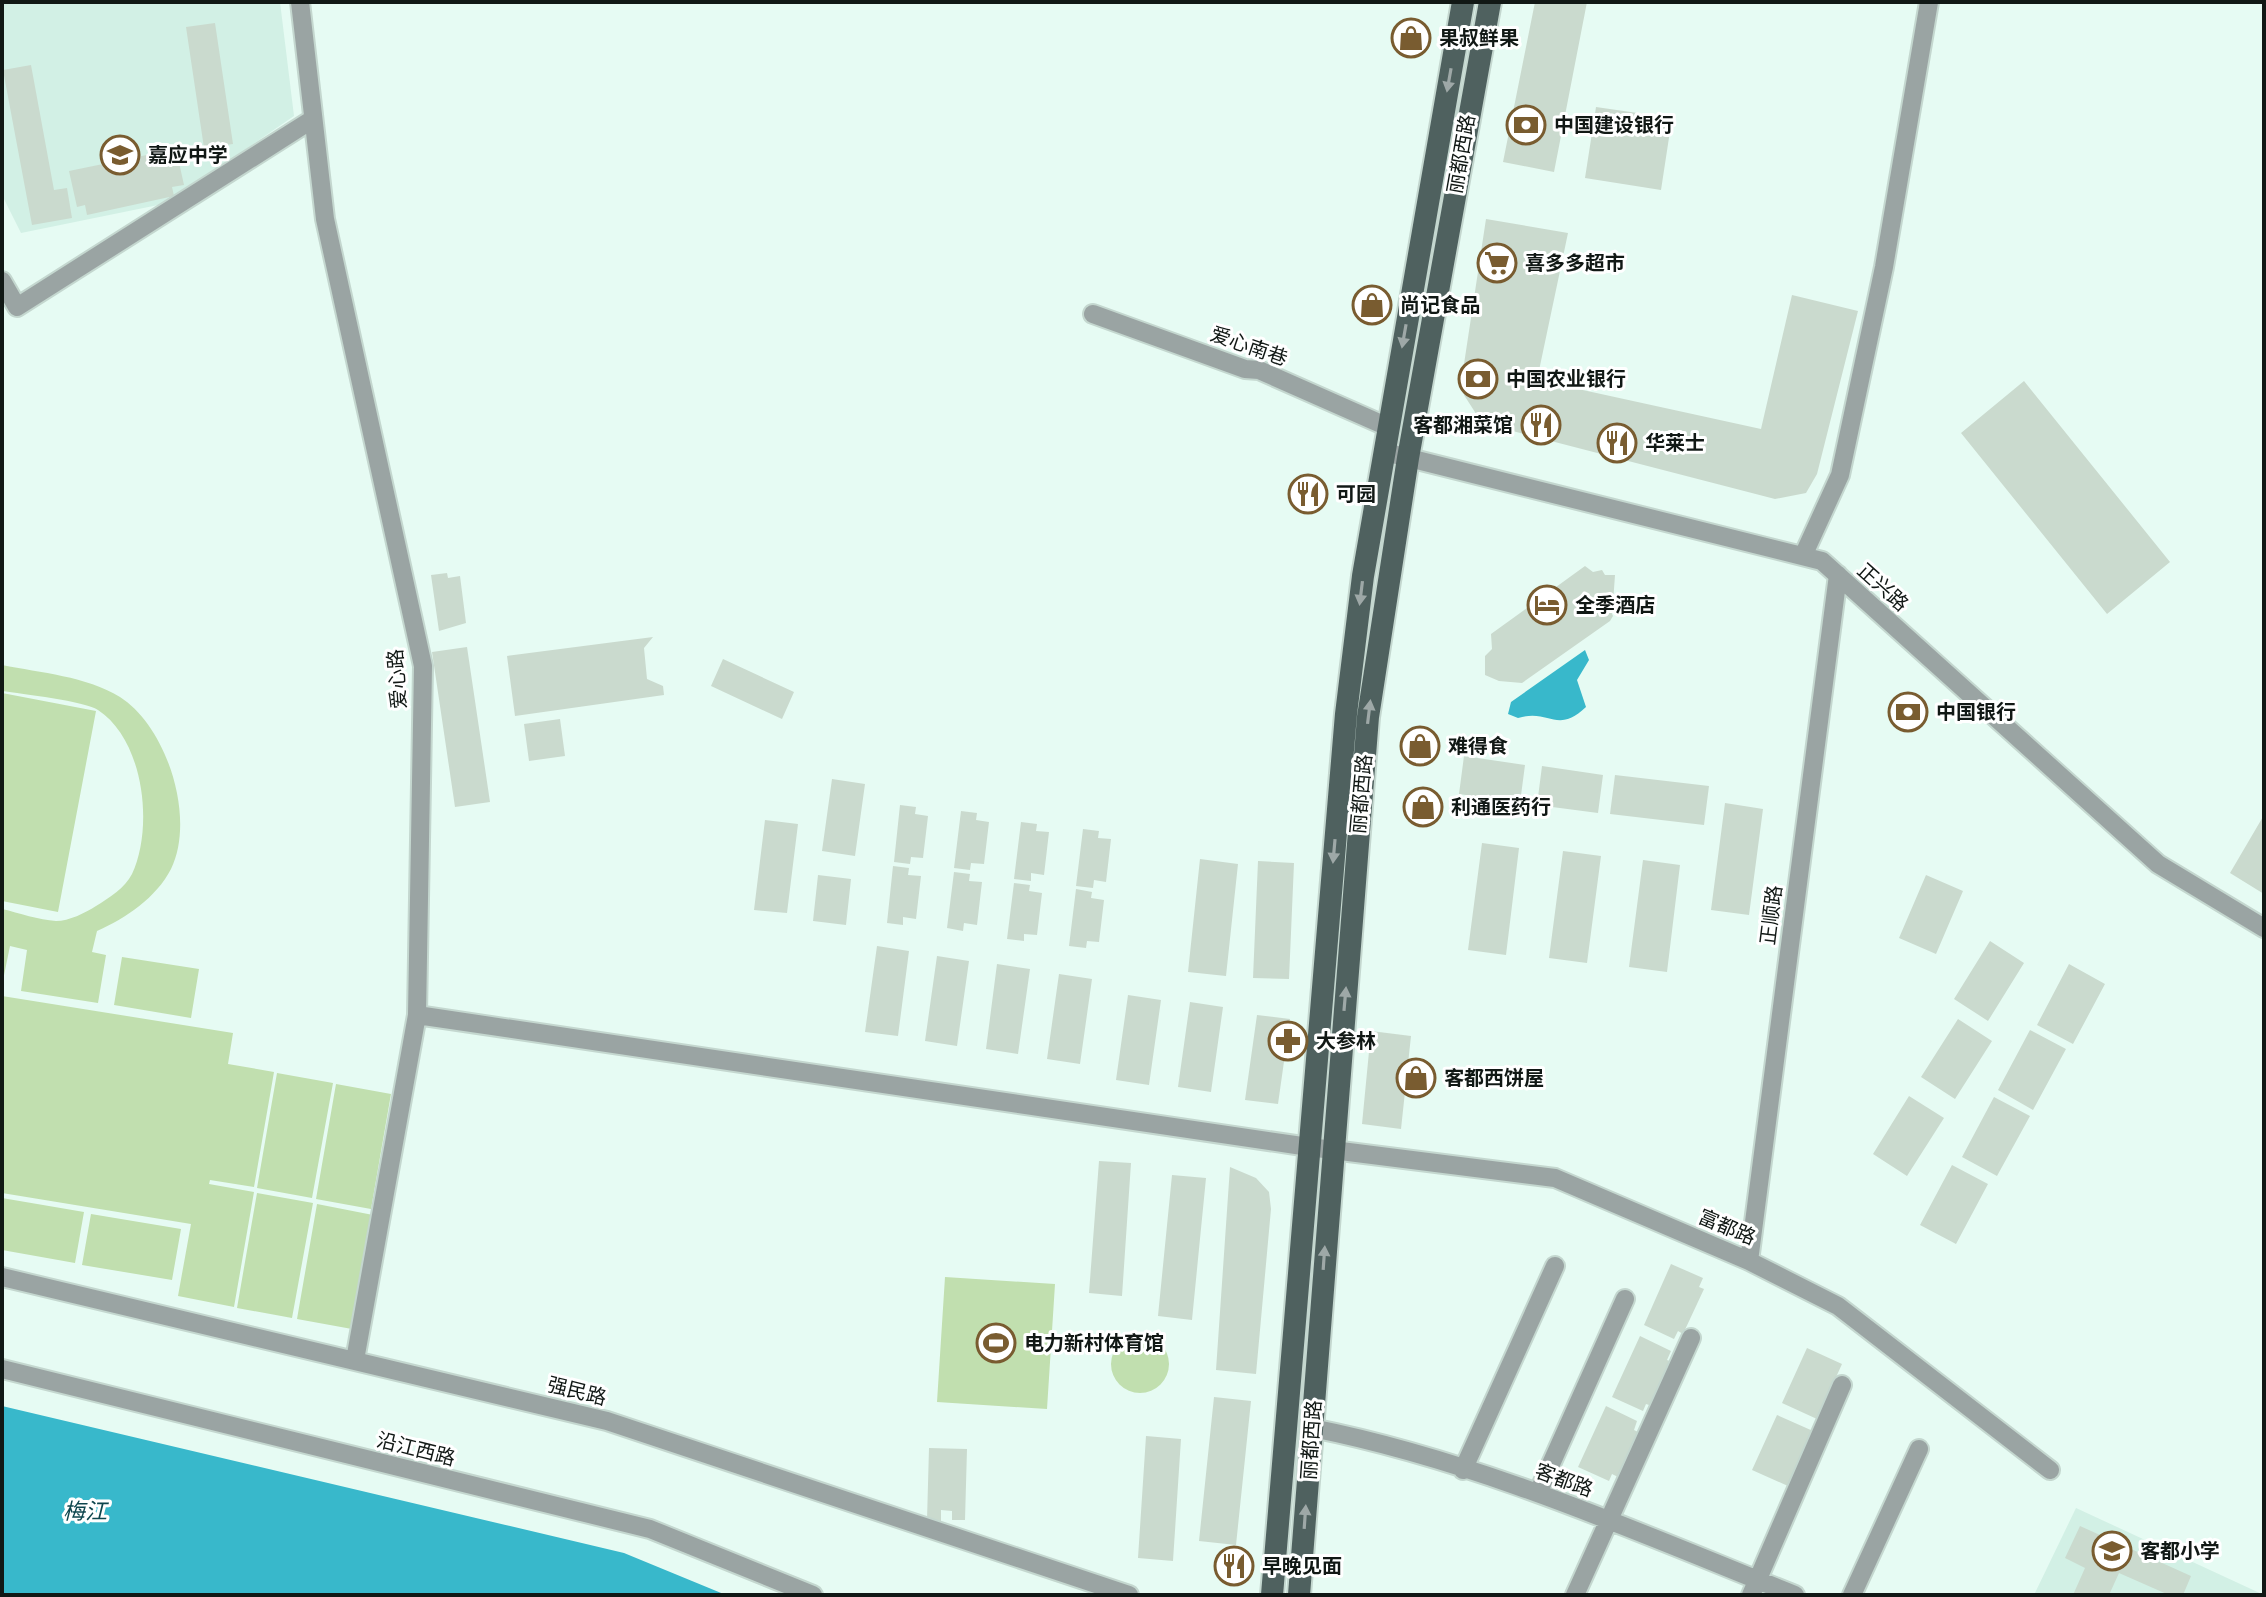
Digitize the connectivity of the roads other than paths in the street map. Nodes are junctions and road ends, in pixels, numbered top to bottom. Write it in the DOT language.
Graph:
graph roads {
  1 [pos="300,2"];
  2 [pos="1462,2"];
  3 [pos="1929,2"];
  4 [pos="1489,7"];
  5 [pos="313,119"];
  6 [pos="2,281"];
  7 [pos="1093,314"];
  8 [pos="1388,427"];
  9 [pos="1385,452"];
  10 [pos="1408,458"];
  11 [pos="1803,556"];
  12 [pos="1838,575"];
  13 [pos="2264,928"];
  14 [pos="417,1015"];
  15 [pos="1309,1147"];
  16 [pos="1332,1149"];
  17 [pos="1749,1261"];
  18 [pos="1555,1266"];
  19 [pos="2,1277"];
  20 [pos="1625,1299"];
  21 [pos="1691,1338"];
  22 [pos="355,1360"];
  23 [pos="2,1369"];
  24 [pos="1842,1385"];
  25 [pos="1312,1428"];
  26 [pos="1919,1449"];
  27 [pos="1463,1470"];
  28 [pos="2050,1470"];
  29 [pos="1538,1493"];
  30 [pos="1608,1520"];
  31 [pos="1754,1588"];
  32 [pos="813,1595"];
  33 [pos="1129,1595"];
  34 [pos="1272,1595"];
  35 [pos="1299,1595"];
  36 [pos="1575,1595"];
  37 [pos="1795,1595"];
  38 [pos="1852,1595"];
  1 -- 5 [label="street, 爱心路"];
  2 -- 4 [label="street"];
  2 -- 8 [label="main road, 丽都西路, one-way"];
  3 -- 11 [label="street"];
  4 -- 10 [label="main road, 丽都西路"];
  5 -- 6 [label="street"];
  5 -- 14 [label="street, 爱心路"];
  7 -- 8 [label="street, 爱心南巷"];
  8 -- 9 [label="main road, 丽都西路"];
  9 -- 10 [label="street, 正兴路"];
  9 -- 15 [label="main road, 丽都西路, one-way"];
  10 -- 11 [label="street, 正兴路"];
  16 -- 10 [label="main road, 丽都西路, one-way"];
  11 -- 12 [label="street, 正兴路"];
  12 -- 13 [label="street, 正兴路"];
  12 -- 17 [label="street, 正顺路"];
  14 -- 15 [label="street, 富都路"];
  14 -- 22 [label="street, 爱心路"];
  15 -- 16 [label="street, 富都路"];
  15 -- 34 [label="main road, 丽都西路"];
  16 -- 17 [label="street, 富都路"];
  25 -- 16 [label="main road, 丽都西路, one-way"];
  17 -- 28 [label="street, 富都路"];
  18 -- 27 [label="street"];
  19 -- 22 [label="street, 强民路"];
  20 -- 29 [label="street"];
  21 -- 30 [label="street"];
  22 -- 33 [label="street, 强民路"];
  23 -- 32 [label="street, 沿江西路"];
  24 -- 31 [label="street"];
  25 -- 27 [label="street, 客都路"];
  35 -- 25 [label="main road, 丽都西路, one-way"];
  26 -- 38 [label="street"];
  27 -- 29 [label="street, 客都路"];
  29 -- 30 [label="street, 客都路"];
  30 -- 31 [label="street, 客都路"];
  30 -- 36 [label="street"];
  31 -- 37 [label="street, 客都路"];
}
